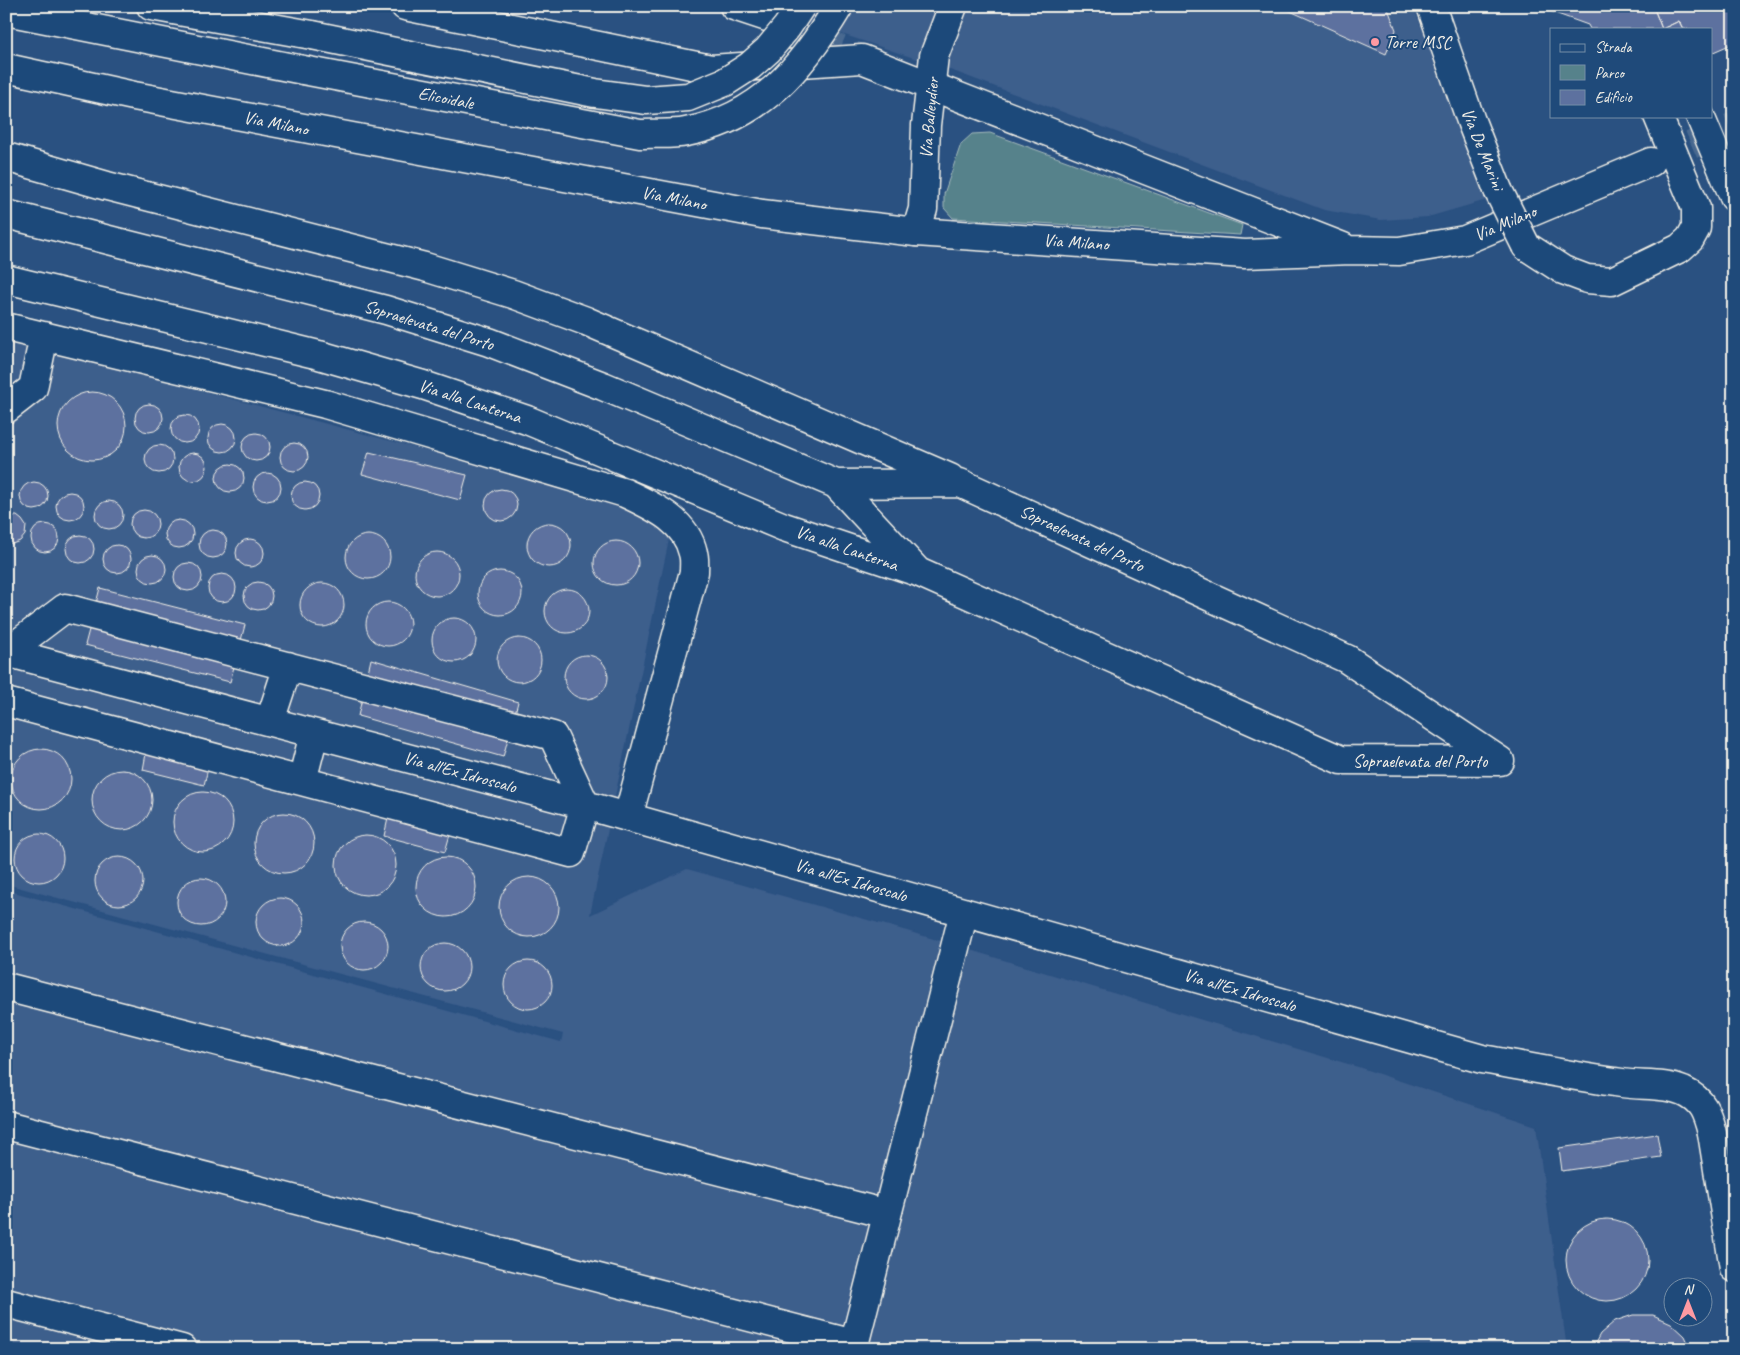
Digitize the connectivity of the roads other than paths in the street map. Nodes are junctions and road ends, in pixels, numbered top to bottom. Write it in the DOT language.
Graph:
graph roads {
  1 [pos="151,6"];
  2 [pos="405,6"];
  3 [pos="734,6"];
  4 [pos="801,6"];
  5 [pos="839,6"];
  6 [pos="952,6"];
  7 [pos="1430,6"];
  8 [pos="197,10"];
  9 [pos="6,11"];
  10 [pos="776,20"];
  11 [pos="6,68"];
  12 [pos="931,86"];
  13 [pos="1659,118"];
  14 [pos="1701,118"];
  15 [pos="6,158"];
  16 [pos="1651,162"];
  17 [pos="1734,197"];
  18 [pos="6,214"];
  19 [pos="916,232"];
  20 [pos="1351,250"];
  21 [pos="6,279"];
  22 [pos="6,327"];
  23 [pos="44,336"];
  24 [pos="6,409"];
  25 [pos="960,483"];
  26 [pos="836,484"];
  27 [pos="918,572"];
  28 [pos="6,653"];
  29 [pos="288,666"];
  30 [pos="6,702"];
  31 [pos="270,721"];
  32 [pos="314,734"];
  33 [pos="302,781"];
  34 [pos="585,805"];
  35 [pos="628,817"];
  36 [pos="964,912"];
  37 [pos="6,987"];
  38 [pos="6,1125"];
  39 [pos="887,1214"];
  40 [pos="1734,1268"];
  41 [pos="6,1303"];
  42 [pos="854,1346"];
  43 [pos="182,1349"];
  1 -- 8 [label="main road, Elicoidale"];
  2 -- 12 [label="main road, Via Milano"];
  3 -- 10 [label="main road"];
  4 -- 8 [label="main road, Elicoidale, bridge"];
  5 -- 9 [label="main road, Elicoidale, bridge"];
  6 -- 12 [label="main road, Via Balleydier"];
  7 -- 13 [label="main road, Via De Marini, bridge"];
  11 -- 19 [label="main road, Via Milano"];
  12 -- 19 [label="main road, Via Balleydier"];
  12 -- 20 [label="main road, Via Milano"];
  14 -- 17 [label="main road"];
  15 -- 25 [label="main road"];
  16 -- 20 [label="main road, Via Milano"];
  18 -- 26 [label="main road, Sopraelevata del Porto"];
  19 -- 20 [label="main road, Via Milano"];
  21 -- 27 [label="main road, Via alla Lanterna"];
  22 -- 23 [label="main road"];
  23 -- 24 [label="main road"];
  23 -- 35 [label="main road"];
  25 -- 26 [label="main road, Sopraelevata del Porto"];
  25 -- 27 [label="main road, Sopraelevata del Porto"];
  26 -- 27 [label="main road, Sopraelevata del Porto"];
  28 -- 29 [label="main road"];
  28 -- 31 [label="main road, Via all'Ex Idroscalo"];
  29 -- 31 [label="main road"];
  29 -- 34 [label="main road"];
  30 -- 33 [label="main road"];
  31 -- 32 [label="main road, Via all'Ex Idroscalo"];
  32 -- 33 [label="main road"];
  32 -- 34 [label="main road, Via all'Ex Idroscalo"];
  33 -- 34 [label="main road"];
  34 -- 35 [label="main road, Via all'Ex Idroscalo"];
  35 -- 36 [label="main road, Via all'Ex Idroscalo"];
  36 -- 39 [label="main road"];
  36 -- 40 [label="main road, Via all'Ex Idroscalo"];
  37 -- 39 [label="main road"];
  38 -- 42 [label="main road"];
  39 -- 42 [label="main road"];
  41 -- 43 [label="main road"];
}
